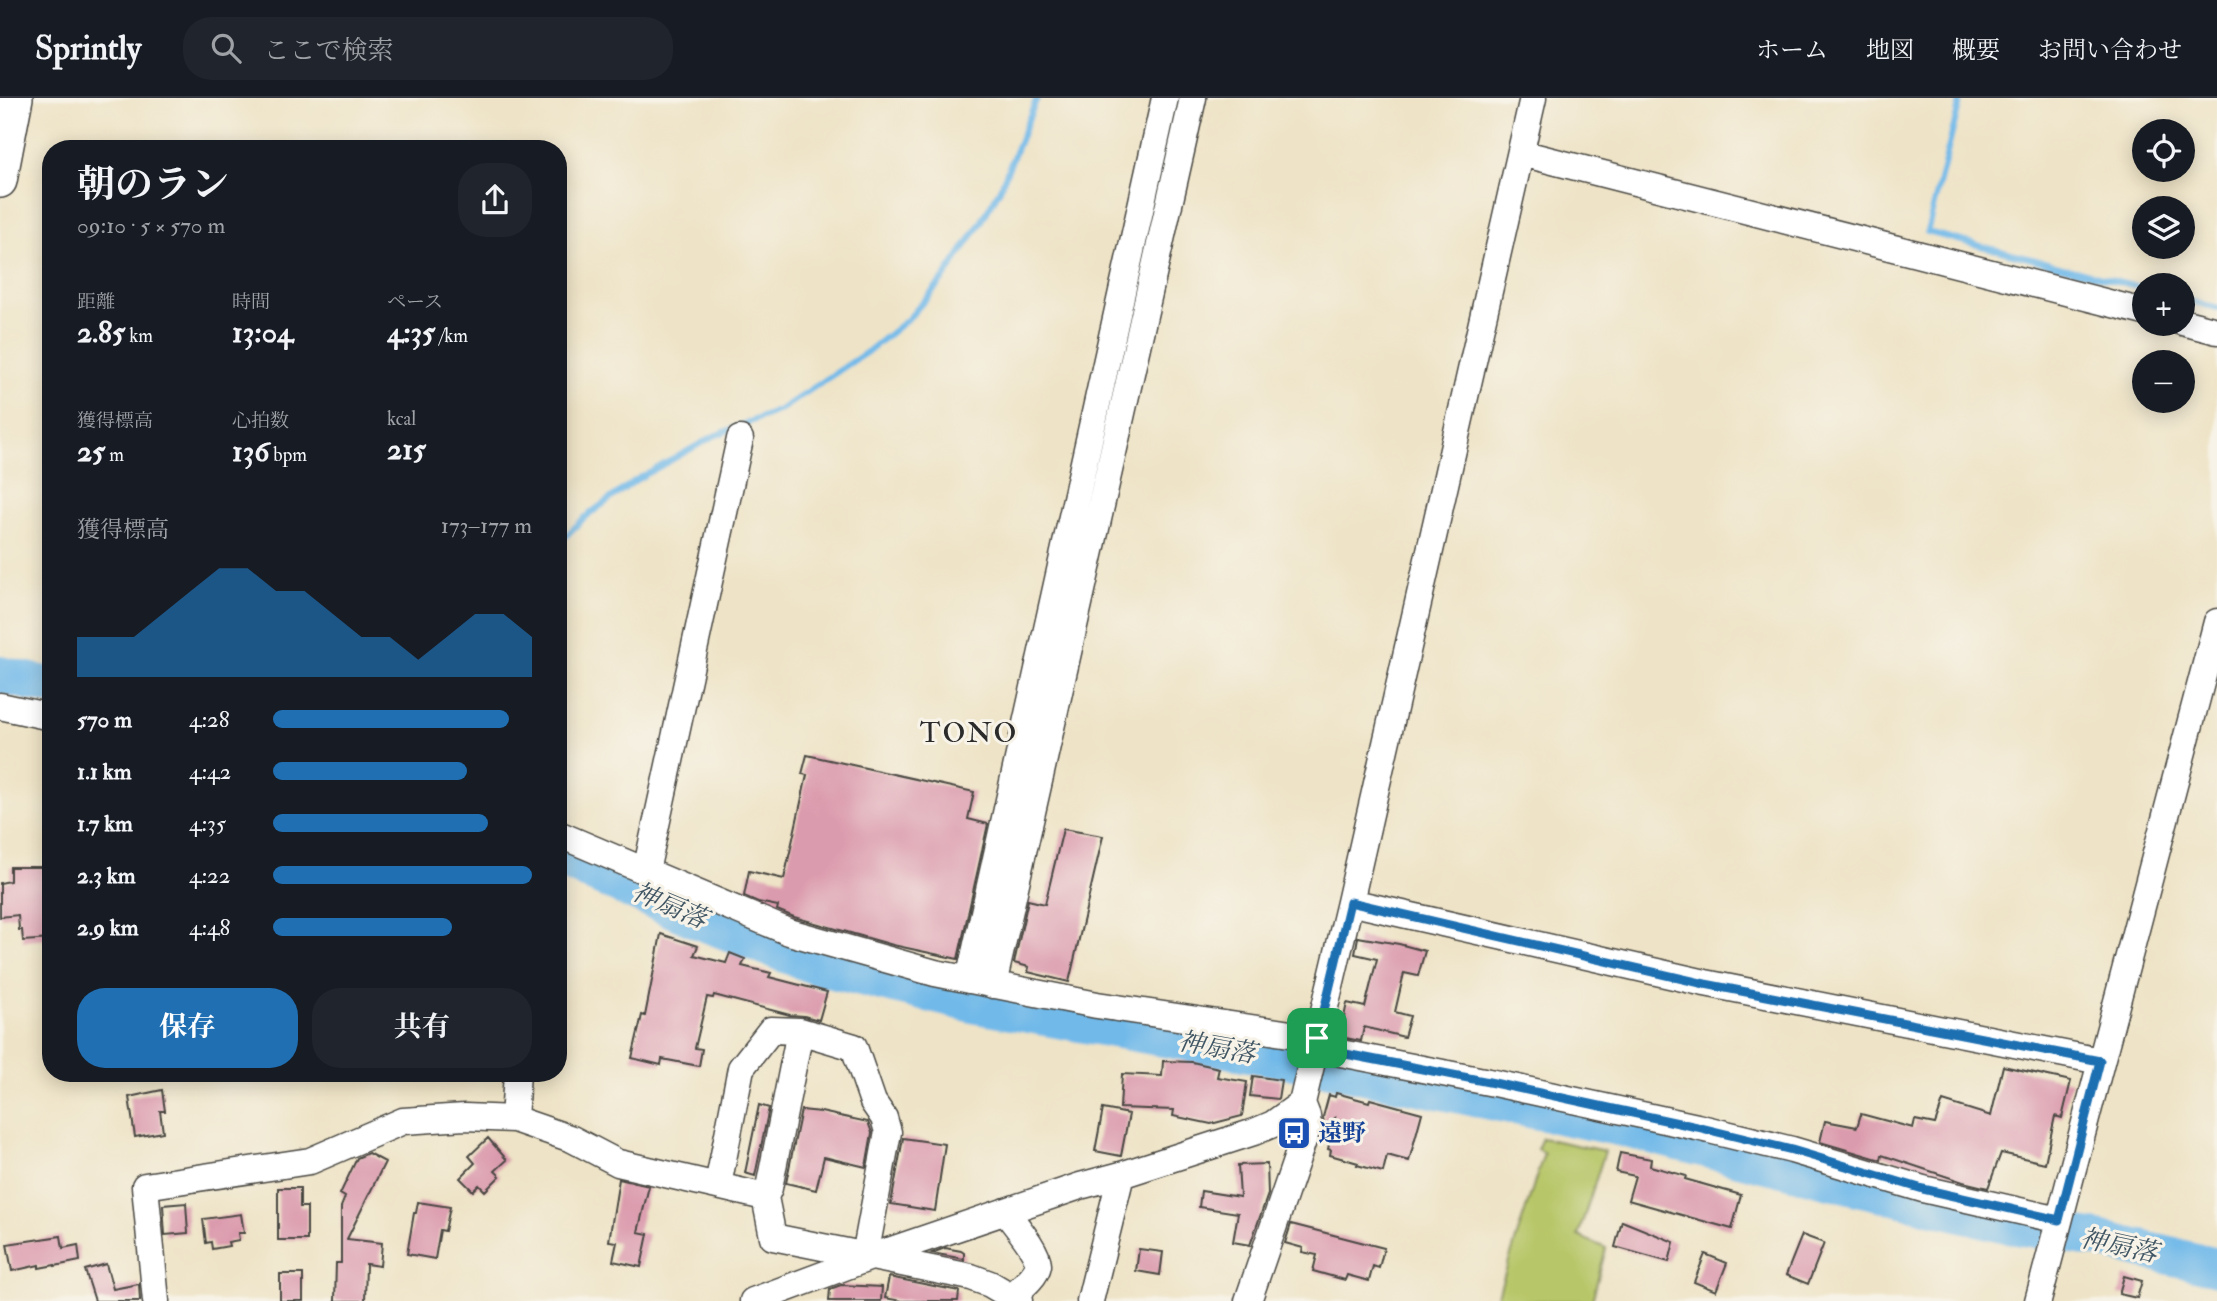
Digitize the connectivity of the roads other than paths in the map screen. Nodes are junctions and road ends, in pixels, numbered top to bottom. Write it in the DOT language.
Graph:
graph roads {
  1 [pos="16,98"];
  2 [pos="1165,98"];
  3 [pos="1193,98"];
  4 [pos="1534,98"];
  5 [pos="1521,153"];
  6 [pos="0,181"];
  7 [pos="2132,309"];
  8 [pos="2195,325"];
  9 [pos="2217,331"];
  10 [pos="740,439"];
  11 [pos="2217,622"];
  12 [pos="0,706"];
  13 [pos="42,716"];
  14 [pos="567,838"];
  15 [pos="646,871"];
  16 [pos="1350,902"];
  17 [pos="981,982"];
  18 [pos="800,1031"];
  19 [pos="1316,1043"];
  20 [pos="2100,1061"];
  21 [pos="516,1082"];
  22 [pos="1302,1103"];
  23 [pos="514,1119"];
  24 [pos="1121,1175"];
  25 [pos="719,1185"];
  26 [pos="765,1196"];
  27 [pos="1005,1211"];
  28 [pos="2059,1220"];
  29 [pos="871,1257"];
  30 [pos="1015,1298"];
  31 [pos="156,1301"];
  32 [pos="753,1301"];
  33 [pos="1090,1301"];
  34 [pos="1248,1301"];
  35 [pos="2038,1301"];
  1 -- 6 [label="main road"];
  2 -- 17 [label="street"];
  3 -- 17 [label="street"];
  4 -- 5 [label="street"];
  5 -- 7 [label="street"];
  5 -- 16 [label="street"];
  8 -- 9 [label="street"];
  10 -- 15 [label="street"];
  11 -- 20 [label="street"];
  12 -- 13 [label="street"];
  14 -- 15 [label="street"];
  15 -- 17 [label="street"];
  16 -- 19 [label="street"];
  16 -- 20 [label="street"];
  17 -- 19 [label="street"];
  18 -- 25 [label="street"];
  18 -- 26 [label="street"];
  18 -- 29 [label="street"];
  19 -- 22 [label="street"];
  19 -- 28 [label="street"];
  20 -- 28 [label="street"];
  21 -- 23 [label="street"];
  22 -- 24 [label="street"];
  22 -- 34 [label="street"];
  23 -- 25 [label="street"];
  23 -- 31 [label="street"];
  24 -- 27 [label="street"];
  24 -- 33 [label="street"];
  25 -- 26 [label="street"];
  26 -- 29 [label="street"];
  27 -- 29 [label="street"];
  27 -- 30 [label="street"];
  28 -- 35 [label="street"];
  29 -- 30 [label="street"];
  29 -- 32 [label="street"];
}
